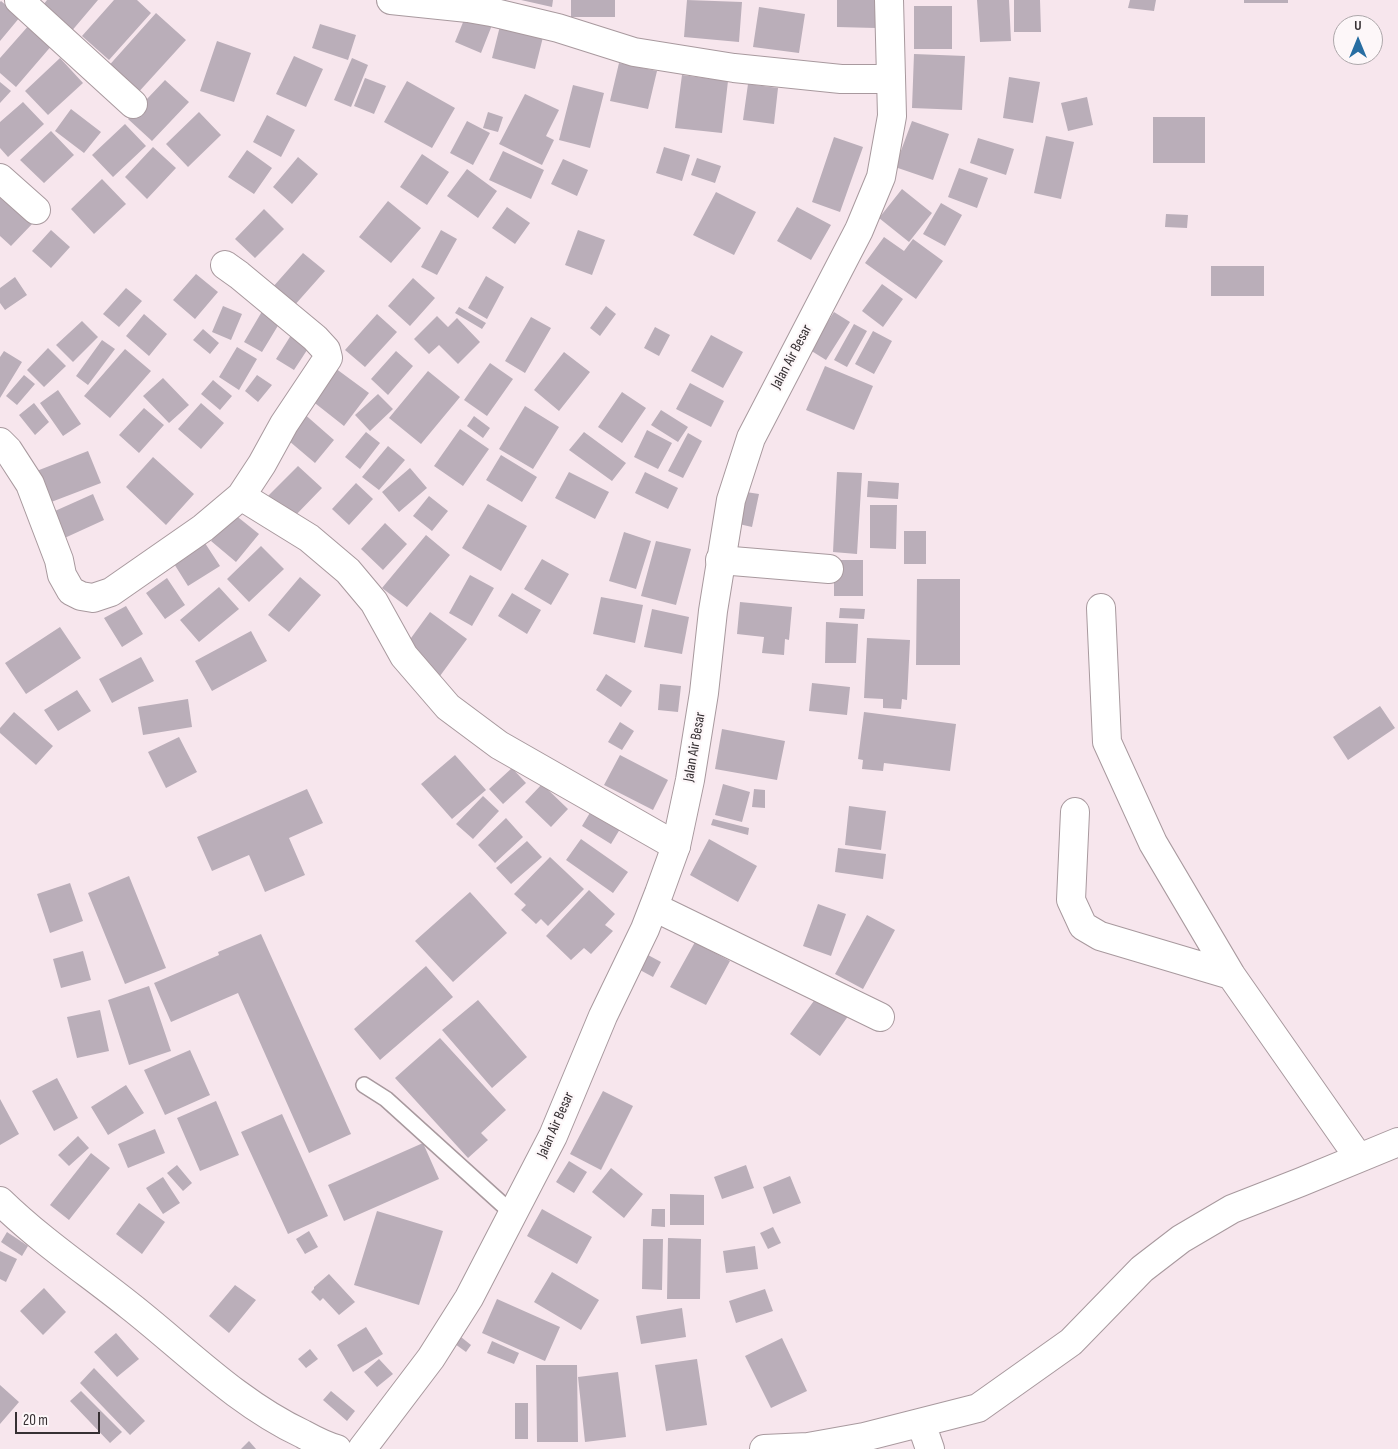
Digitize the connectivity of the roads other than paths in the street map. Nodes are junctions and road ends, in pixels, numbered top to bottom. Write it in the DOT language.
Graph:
graph roads {
  1 [pos="19,0"];
  2 [pos="392,0"];
  3 [pos="890,0"];
  4 [pos="891,80"];
  5 [pos="133,104"];
  6 [pos="0,178"];
  7 [pos="36,210"];
  8 [pos="225,265"];
  9 [pos="0,442"];
  10 [pos="240,496"];
  11 [pos="720,560"];
  12 [pos="829,569"];
  13 [pos="1102,608"];
  14 [pos="1075,812"];
  15 [pos="676,846"];
  16 [pos="654,907"];
  17 [pos="1231,975"];
  18 [pos="880,1017"];
  19 [pos="364,1085"];
  20 [pos="1398,1142"];
  21 [pos="1359,1158"];
  22 [pos="0,1201"];
  23 [pos="513,1214"];
  24 [pos="920,1423"];
  25 [pos="808,1448"];
  26 [pos="338,1449"];
  27 [pos="362,1449"];
  28 [pos="764,1449"];
  29 [pos="930,1449"];
  1 -- 5 [label="street"];
  2 -- 4 [label="street"];
  3 -- 4 [label="street, Jalan Air Besar"];
  4 -- 11 [label="street, Jalan Air Besar"];
  6 -- 7 [label="street"];
  8 -- 10 [label="street"];
  9 -- 10 [label="street"];
  10 -- 15 [label="street"];
  11 -- 12 [label="street"];
  11 -- 15 [label="street, Jalan Air Besar"];
  13 -- 17 [label="street"];
  14 -- 17 [label="street"];
  15 -- 16 [label="street, Jalan Air Besar"];
  16 -- 18 [label="street"];
  16 -- 23 [label="street, Jalan Air Besar"];
  17 -- 21 [label="street"];
  19 -- 23 [label="lane"];
  20 -- 21 [label="street"];
  21 -- 24 [label="street"];
  22 -- 26 [label="street"];
  23 -- 27 [label="street, Jalan Air Besar"];
  24 -- 25 [label="street"];
  24 -- 29 [label="street"];
  25 -- 28 [label="street"];
}
